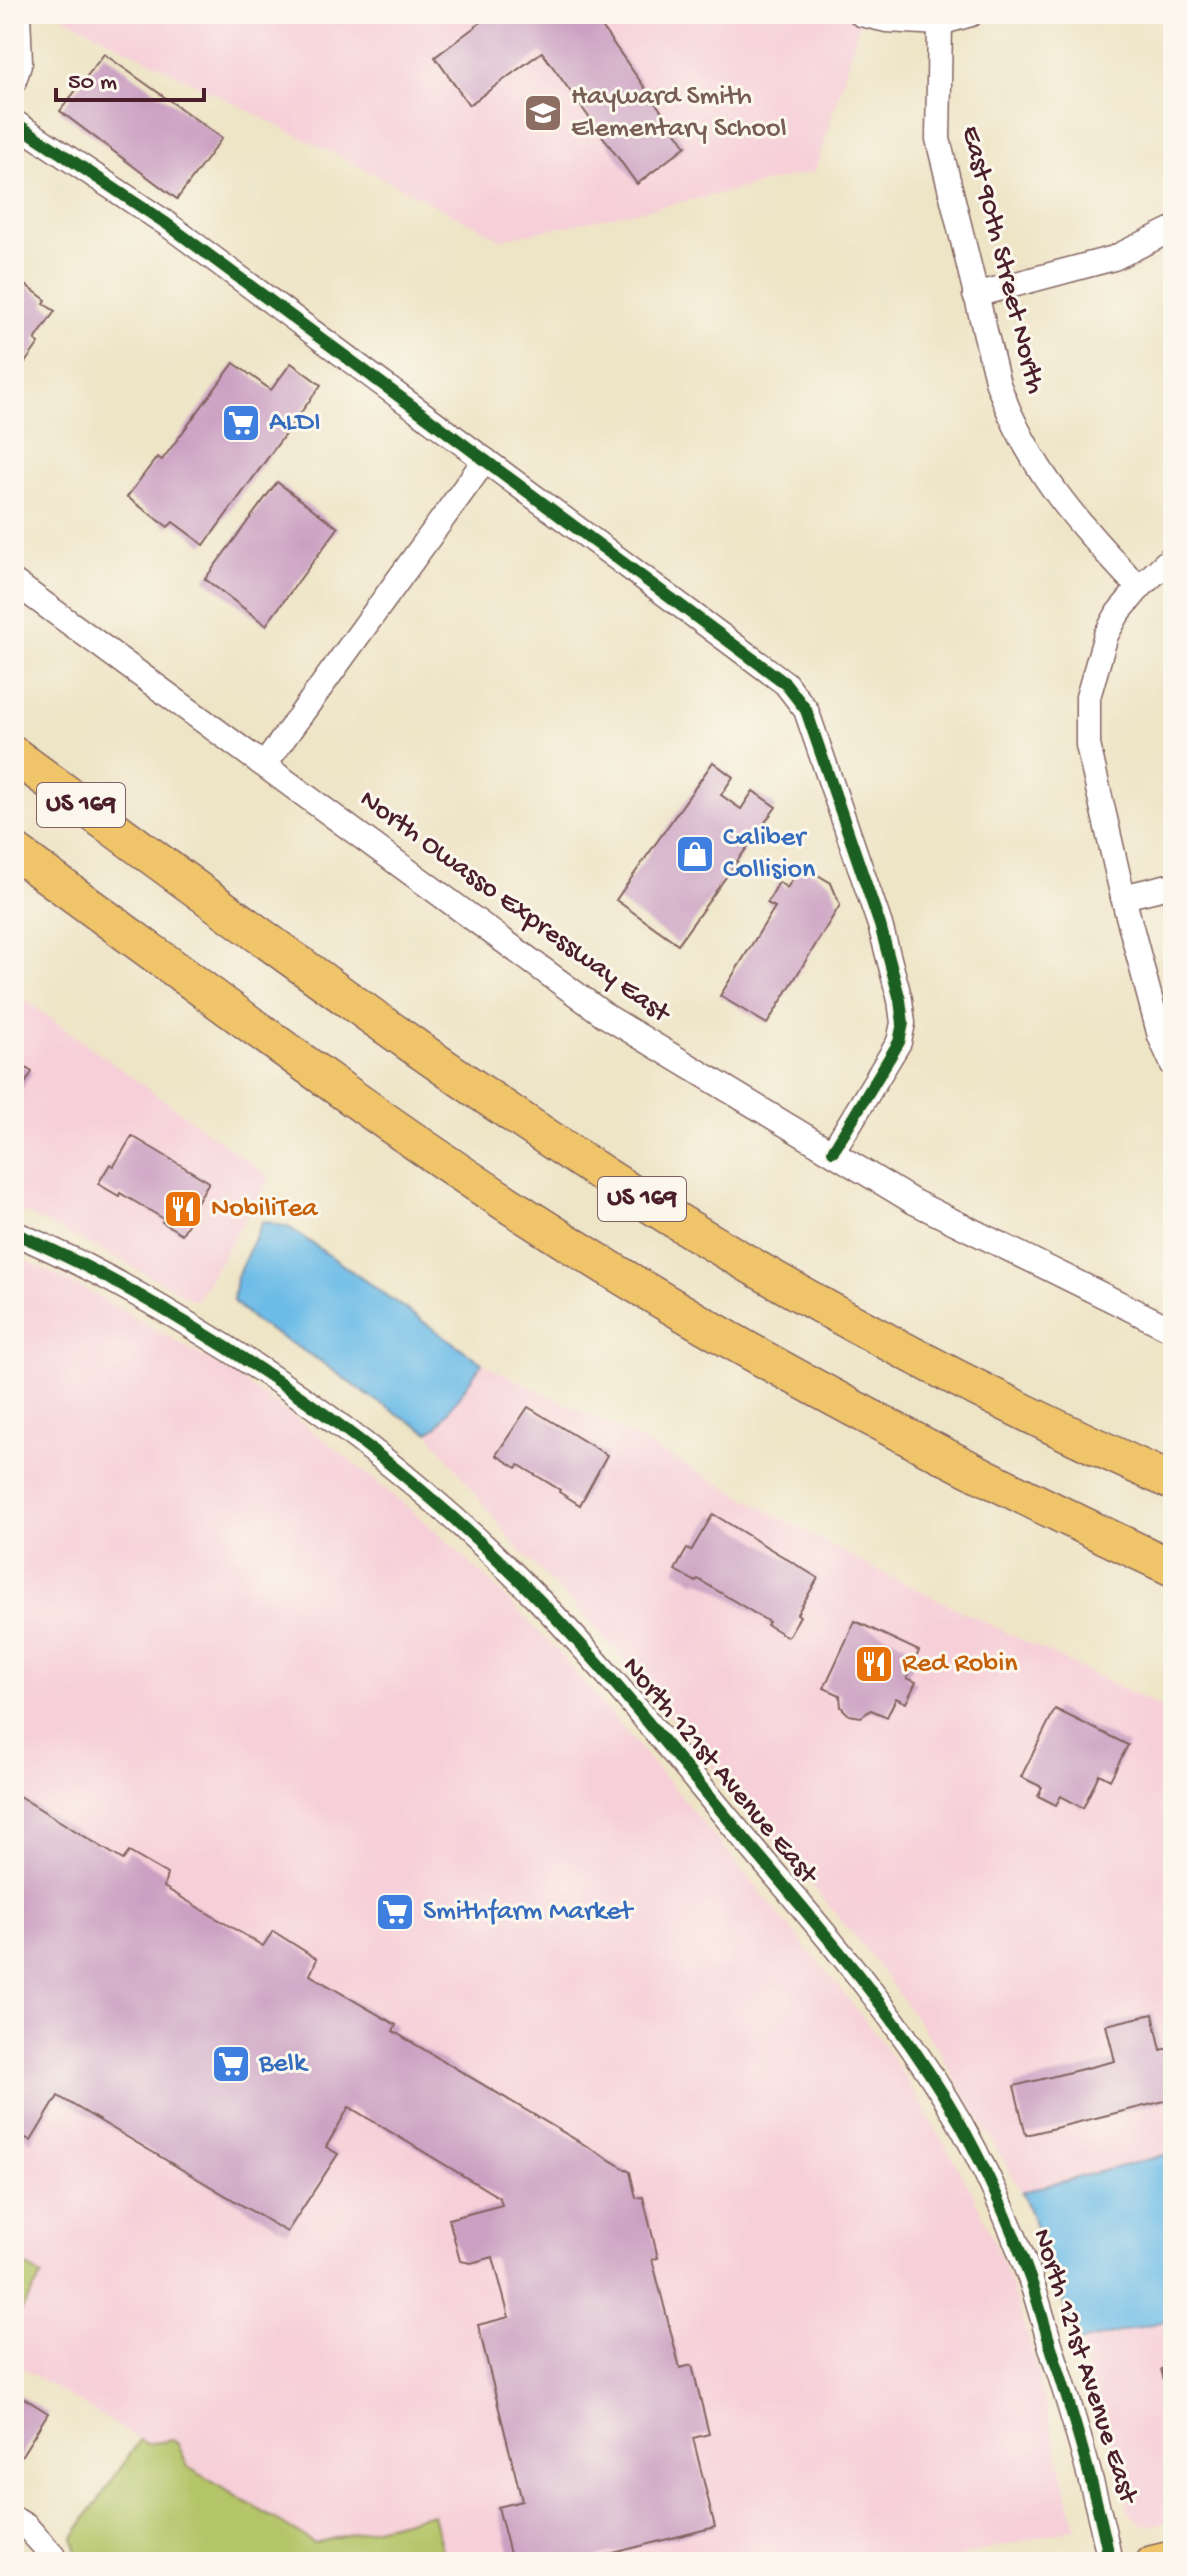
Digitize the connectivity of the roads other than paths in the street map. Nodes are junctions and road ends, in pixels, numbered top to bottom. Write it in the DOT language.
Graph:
graph roads {
  1 [pos="18,14"];
  2 [pos="861,14"];
  3 [pos="971,14"];
  4 [pos="940,23"];
  5 [pos="14,81"];
  6 [pos="14,122"];
  7 [pos="1173,229"];
  8 [pos="975,295"];
  9 [pos="485,460"];
  10 [pos="1173,556"];
  11 [pos="14,582"];
  12 [pos="1139,588"];
  13 [pos="14,755"];
  14 [pos="265,764"];
  15 [pos="14,851"];
  16 [pos="1173,885"];
  17 [pos="1123,897"];
  18 [pos="1173,1065"];
  19 [pos="833,1151"];
  20 [pos="14,1233"];
  21 [pos="1173,1330"];
  22 [pos="1173,1482"];
  23 [pos="1173,1568"];
  24 [pos="20,2522"];
  25 [pos="1173,2557"];
  26 [pos="31,2562"];
  27 [pos="55,2562"];
  28 [pos="1110,2562"];
  29 [pos="1152,2562"];
  1 -- 5 [label="street"];
  2 -- 4 [label="street"];
  3 -- 4 [label="street"];
  4 -- 8 [label="street, East 90th Street North"];
  6 -- 9 [label="street"];
  7 -- 8 [label="street"];
  8 -- 12 [label="street, East 90th Street North"];
  9 -- 14 [label="street"];
  9 -- 19 [label="street"];
  10 -- 12 [label="street"];
  11 -- 14 [label="street, North Owasso Expressway East"];
  12 -- 17 [label="street"];
  13 -- 22 [label="highway, US 169"];
  14 -- 19 [label="street, North Owasso Expressway East"];
  15 -- 23 [label="highway, US 169"];
  16 -- 17 [label="street"];
  17 -- 18 [label="street"];
  19 -- 21 [label="street, North Owasso Expressway East"];
  20 -- 28 [label="street, North 121st Avenue East"];
  24 -- 26 [label="street"];
  24 -- 27 [label="street"];
  25 -- 29 [label="main road"];
}
